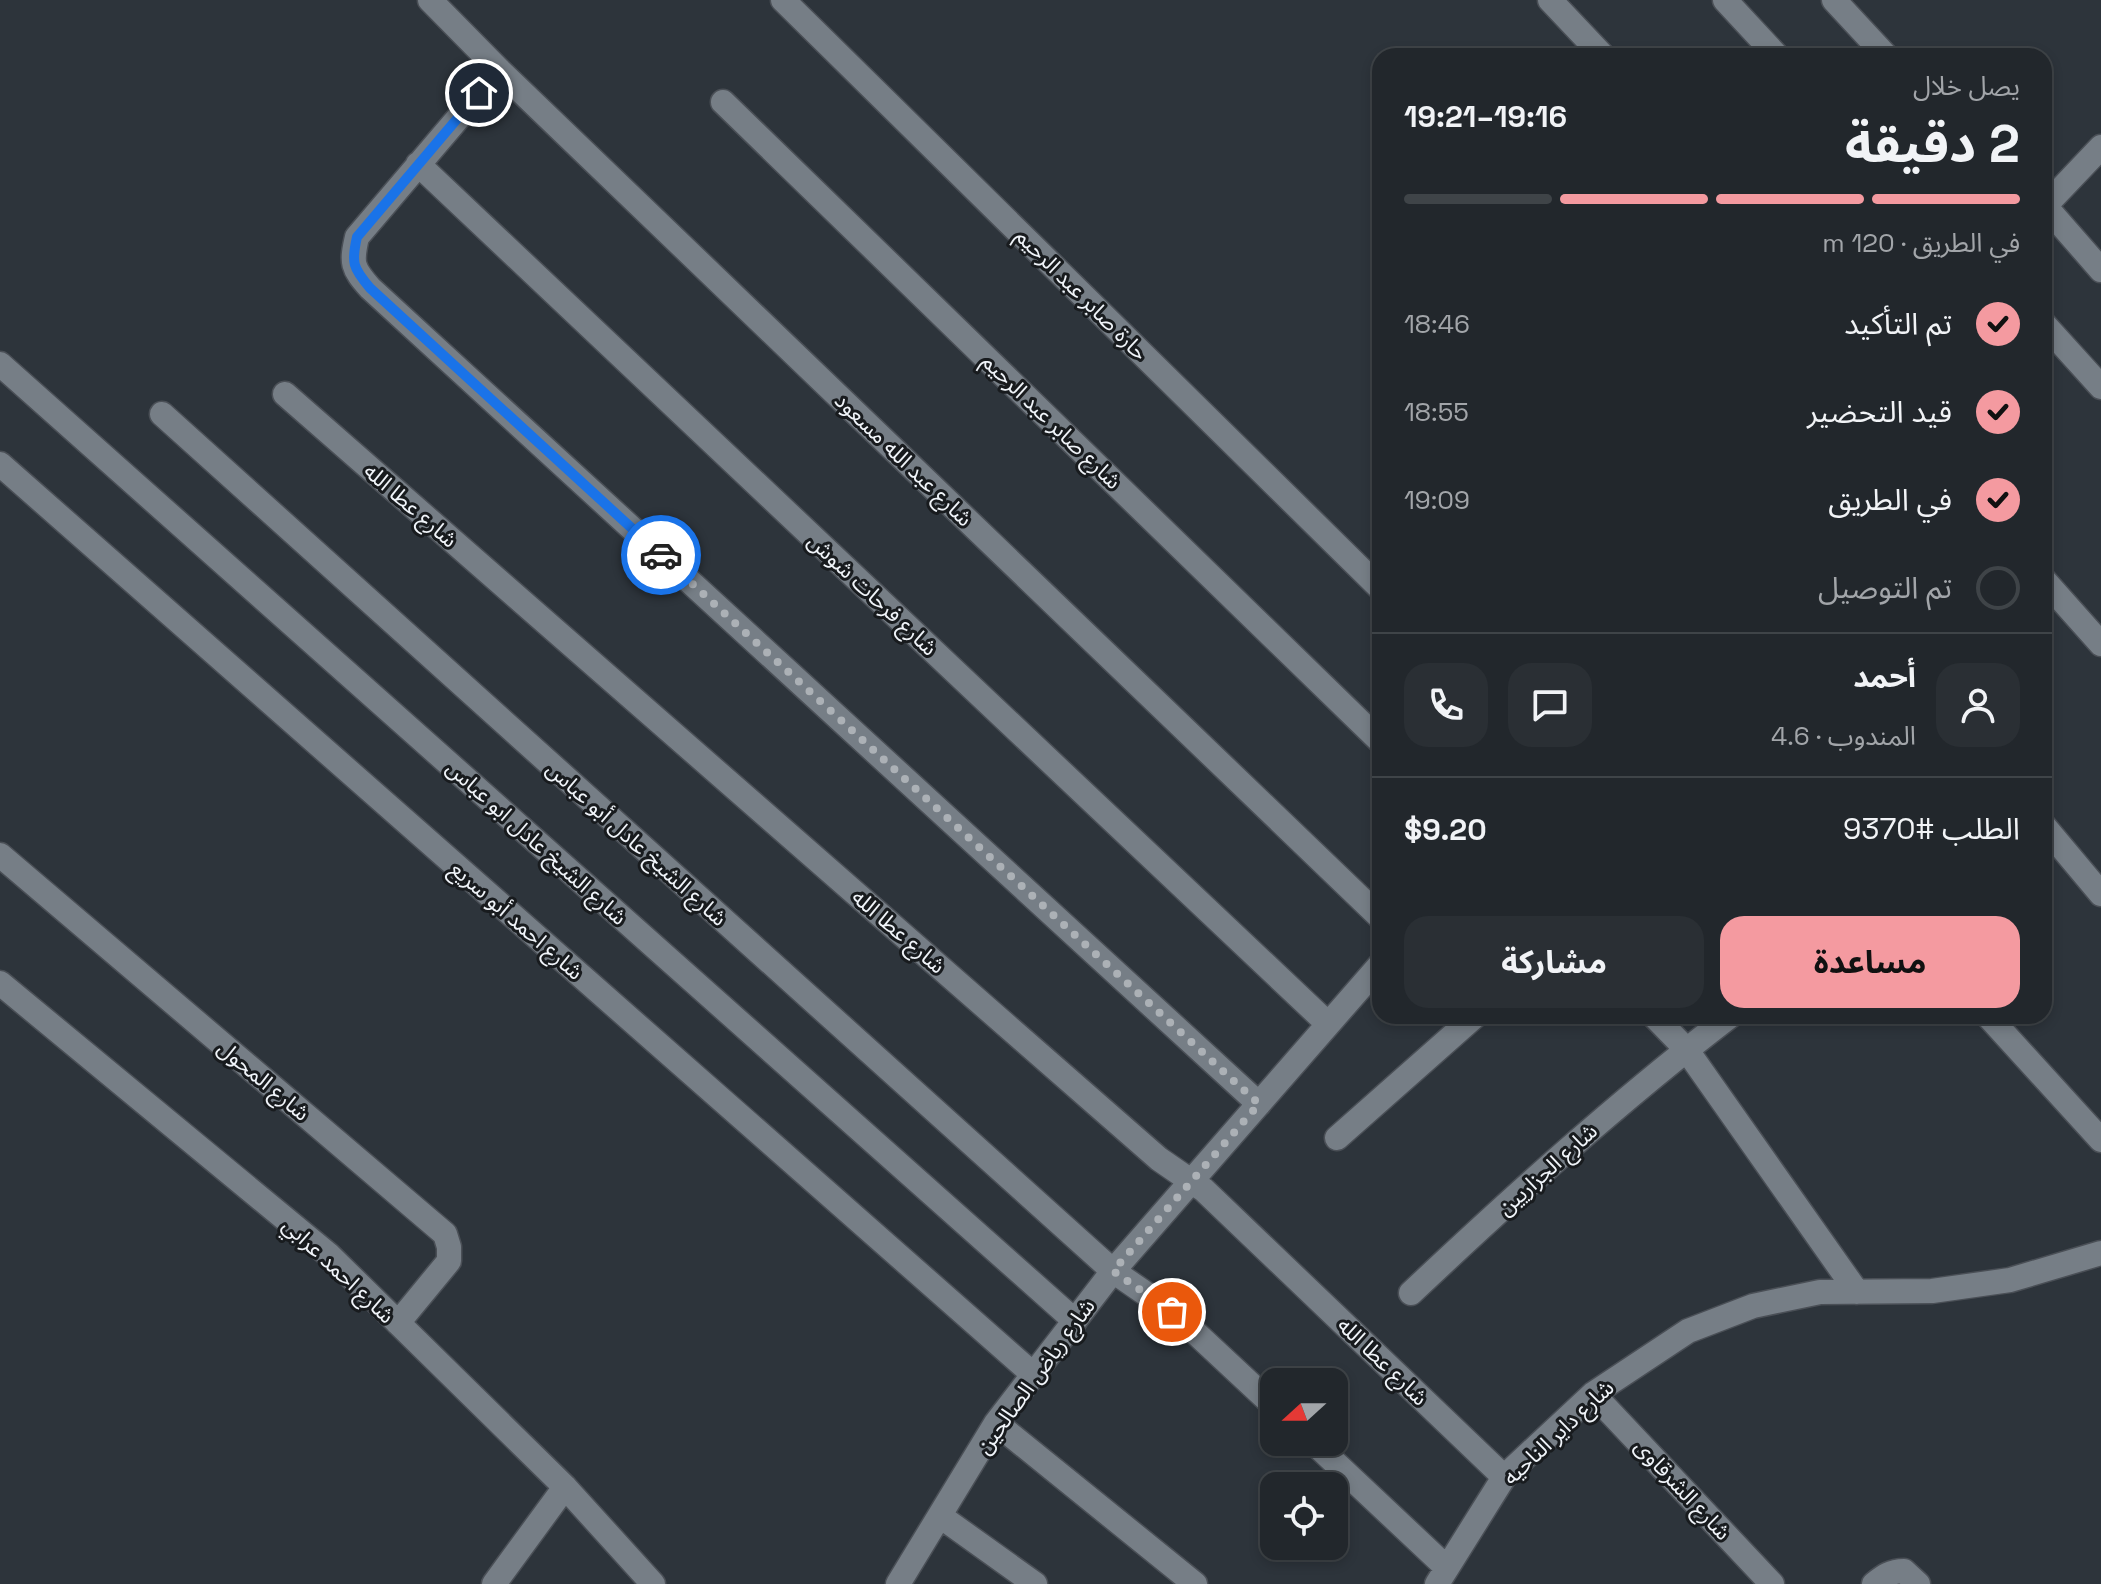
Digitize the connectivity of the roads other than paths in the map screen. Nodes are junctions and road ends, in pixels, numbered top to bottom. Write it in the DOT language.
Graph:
graph roads {
  1 [pos="430,0"];
  2 [pos="783,0"];
  3 [pos="1550,0"];
  4 [pos="1725,0"];
  5 [pos="1834,0"];
  6 [pos="1595,48"];
  7 [pos="1770,48"];
  8 [pos="1879,48"];
  9 [pos="499,70"];
  10 [pos="723,102"];
  11 [pos="2101,147"];
  12 [pos="418,164"];
  13 [pos="2052,199"];
  14 [pos="2052,216"];
  15 [pos="2101,270"];
  16 [pos="2052,333"];
  17 [pos="0,364"];
  18 [pos="2101,387"];
  19 [pos="285,394"];
  20 [pos="162,414"];
  21 [pos="0,464"];
  22 [pos="1372,580"];
  23 [pos="2052,589"];
  24 [pos="2101,644"];
  25 [pos="1372,733"];
  26 [pos="2052,836"];
  27 [pos="0,855"];
  28 [pos="2101,894"];
  29 [pos="1372,909"];
  30 [pos="1372,974"];
  31 [pos="0,983"];
  32 [pos="1327,1023"];
  33 [pos="1466,1024"];
  34 [pos="1662,1024"];
  35 [pos="1719,1024"];
  36 [pos="1995,1024"];
  37 [pos="1686,1049"];
  38 [pos="1259,1104"];
  39 [pos="1337,1138"];
  40 [pos="2101,1140"];
  41 [pos="1191,1182"];
  42 [pos="2101,1253"];
  43 [pos="1113,1271"];
  44 [pos="1857,1292"];
  45 [pos="1411,1293"];
  46 [pos="1075,1321"];
  47 [pos="398,1323"];
  48 [pos="1034,1375"];
  49 [pos="1260,1393"];
  50 [pos="1593,1394"];
  51 [pos="996,1423"];
  52 [pos="1326,1456"];
  53 [pos="1504,1477"];
  54 [pos="565,1487"];
  55 [pos="940,1516"];
  56 [pos="1442,1576"];
  57 [pos="494,1584"];
  58 [pos="653,1584"];
  59 [pos="898,1584"];
  60 [pos="1035,1584"];
  61 [pos="1195,1584"];
  62 [pos="1772,1584"];
  63 [pos="1874,1584"];
  64 [pos="1918,1584"];
  1 -- 9 [label="street, شارع عبد الله مسعود"];
  2 -- 22 [label="street, حارة صابر عبد الرحيم"];
  3 -- 6 [label="street"];
  4 -- 7 [label="street"];
  5 -- 8 [label="street"];
  9 -- 12 [label="street"];
  9 -- 29 [label="street, شارع عبد الله مسعود"];
  10 -- 25 [label="street, شارع صابر عبد الرحيم"];
  11 -- 13 [label="street"];
  12 -- 32 [label="street, شارع فرحات شوش"];
  12 -- 38 [label="street"];
  14 -- 15 [label="street"];
  16 -- 18 [label="street"];
  17 -- 46 [label="street, شارع الشيخ عادل ابو عباس"];
  19 -- 41 [label="street, شارع عطا الله"];
  20 -- 43 [label="street, شارع الشيخ عادل أبو عباس"];
  21 -- 48 [label="street, شارع احمد أبو سريع"];
  23 -- 24 [label="street"];
  26 -- 28 [label="street"];
  27 -- 47 [label="street, شارع المحول"];
  30 -- 32 [label="street, شارع رياض الصالحين"];
  31 -- 47 [label="street, شارع احمد عرابي"];
  32 -- 38 [label="street, شارع رياض الصالحين"];
  33 -- 39 [label="street"];
  34 -- 37 [label="street"];
  35 -- 37 [label="street, شارع الجزاريين"];
  36 -- 40 [label="street"];
  37 -- 44 [label="street"];
  37 -- 45 [label="street, شارع الجزاريين"];
  38 -- 41 [label="street, شارع رياض الصالحين"];
  41 -- 43 [label="street, شارع رياض الصالحين"];
  41 -- 53 [label="street, شارع عطا الله"];
  42 -- 44 [label="street, شارع داير الناحيه"];
  43 -- 46 [label="street, شارع رياض الصالحين"];
  43 -- 49 [label="street, شارع الشيخ عادل أبو عباس"];
  44 -- 50 [label="street, شارع داير الناحيه"];
  46 -- 48 [label="street, شارع رياض الصالحين"];
  47 -- 54 [label="street, شارع احمد عرابي"];
  48 -- 51 [label="street, شارع رياض الصالحين"];
  50 -- 53 [label="street, شارع داير الناحيه"];
  50 -- 62 [label="street, شارع الشرقاوى"];
  51 -- 55 [label="street, شارع رياض الصالحين"];
  51 -- 61 [label="street"];
  52 -- 56 [label="street"];
  53 -- 56 [label="street, شارع داير الناحيه"];
  54 -- 57 [label="street"];
  54 -- 58 [label="street, شارع احمد عرابي"];
  55 -- 59 [label="street, شارع رياض الصالحين"];
  55 -- 60 [label="street"];
  63 -- 64 [label="street"];
}
